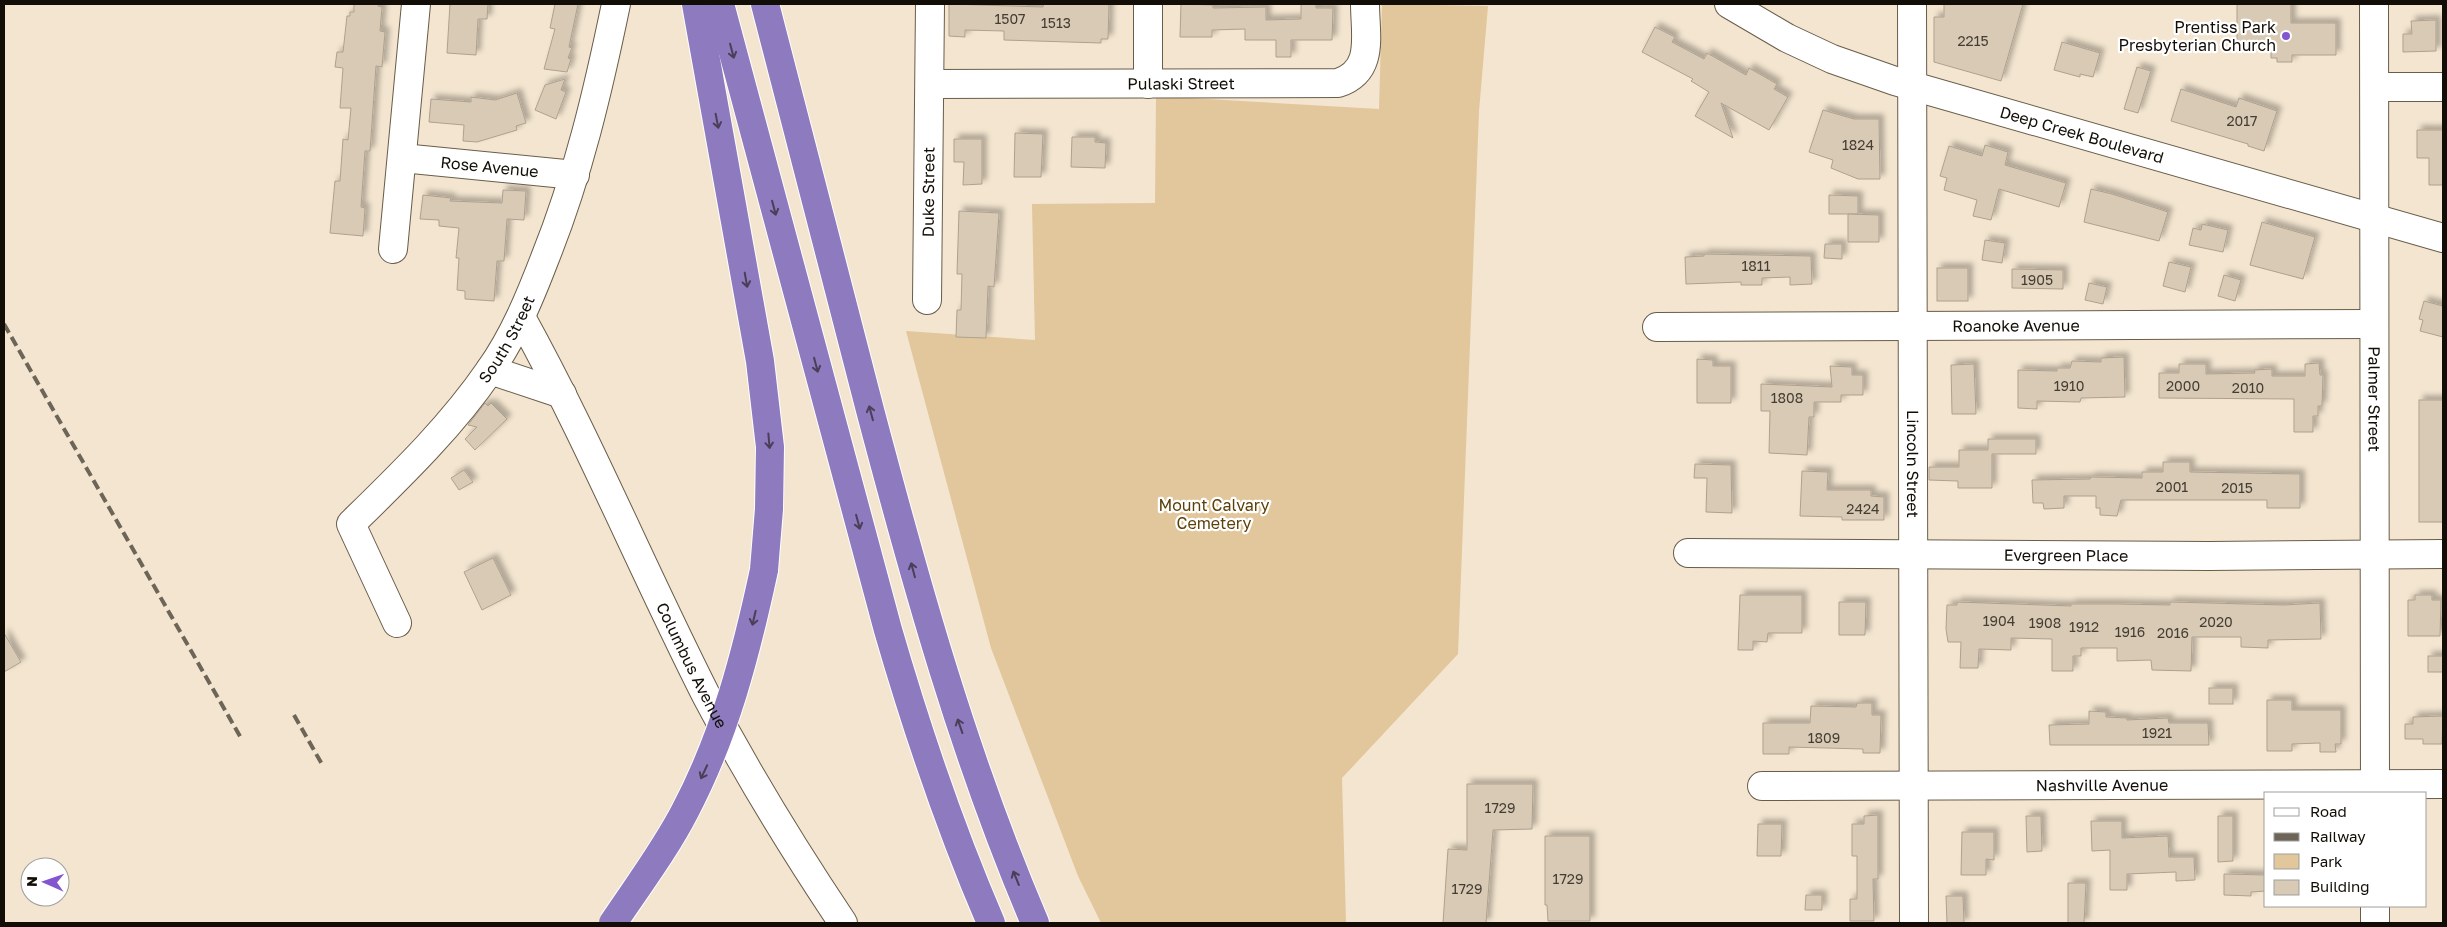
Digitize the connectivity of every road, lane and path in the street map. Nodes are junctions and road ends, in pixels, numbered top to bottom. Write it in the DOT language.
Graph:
graph roads {
  1 [pos="416,4"];
  2 [pos="616,4"];
  3 [pos="696,4"];
  4 [pos="720,4"];
  5 [pos="765,4"];
  6 [pos="930,4"];
  7 [pos="1148,4"];
  8 [pos="1365,4"];
  9 [pos="1729,4"];
  10 [pos="1912,4"];
  11 [pos="2374,4"];
  12 [pos="930,84"];
  13 [pos="1148,84"];
  14 [pos="1912,86"];
  15 [pos="2374,87"];
  16 [pos="2443,87"];
  17 [pos="402,158"];
  18 [pos="575,174"];
  19 [pos="2374,219"];
  20 [pos="2443,238"];
  21 [pos="393,249"];
  22 [pos="928,300"];
  23 [pos="521,316"];
  24 [pos="2374,324"];
  25 [pos="1912,326"];
  26 [pos="1657,327"];
  27 [pos="490,370"];
  28 [pos="562,394"];
  29 [pos="1688,553"];
  30 [pos="1913,554"];
  31 [pos="2443,554"];
  32 [pos="2375,555"];
  33 [pos="397,623"];
  34 [pos="1914,784"];
  35 [pos="2443,784"];
  36 [pos="1762,786"];
  37 [pos="2375,788"];
  38 [pos="2375,907"];
  39 [pos="613,923"];
  40 [pos="843,923"];
  41 [pos="991,923"];
  42 [pos="1035,923"];
  43 [pos="1914,923"];
  44 [pos="2375,923"];
  1 -- 17 [label="street"];
  2 -- 18 [label="street, South Street"];
  3 -- 39 [label="highway, one-way, bridge"];
  4 -- 41 [label="highway, one-way"];
  42 -- 5 [label="highway, one-way"];
  6 -- 12 [label="street, Duke Street"];
  7 -- 13 [label="street"];
  8 -- 13 [label="street, Pulaski Street"];
  9 -- 14 [label="street, Deep Creek Boulevard"];
  10 -- 14 [label="street, Lincoln Street"];
  11 -- 15 [label="street, Palmer Street"];
  12 -- 13 [label="street, Pulaski Street"];
  12 -- 22 [label="street, Duke Street"];
  14 -- 19 [label="street, Deep Creek Boulevard"];
  14 -- 25 [label="street, Lincoln Street"];
  15 -- 16 [label="street"];
  15 -- 19 [label="street, Palmer Street"];
  17 -- 18 [label="street, Rose Avenue"];
  17 -- 21 [label="street"];
  18 -- 23 [label="street, South Street"];
  19 -- 20 [label="street, Deep Creek Boulevard"];
  19 -- 24 [label="street, Palmer Street"];
  23 -- 27 [label="street, South Street"];
  23 -- 28 [label="street, Columbus Avenue"];
  24 -- 25 [label="street, Roanoke Avenue"];
  24 -- 32 [label="street, Palmer Street"];
  25 -- 26 [label="street, Roanoke Avenue"];
  25 -- 30 [label="street, Lincoln Street"];
  27 -- 28 [label="street"];
  27 -- 33 [label="street, South Street"];
  28 -- 40 [label="street, Columbus Avenue"];
  29 -- 30 [label="street, Evergreen Place"];
  30 -- 32 [label="street, Evergreen Place"];
  30 -- 34 [label="street, Lincoln Street"];
  31 -- 32 [label="street, Evergreen Place"];
  32 -- 37 [label="street, Palmer Street"];
  34 -- 36 [label="street, Nashville Avenue"];
  34 -- 37 [label="street, Nashville Avenue"];
  34 -- 43 [label="street, Lincoln Street"];
  35 -- 37 [label="street, Nashville Avenue"];
  38 -- 44 [label="street"];
}
